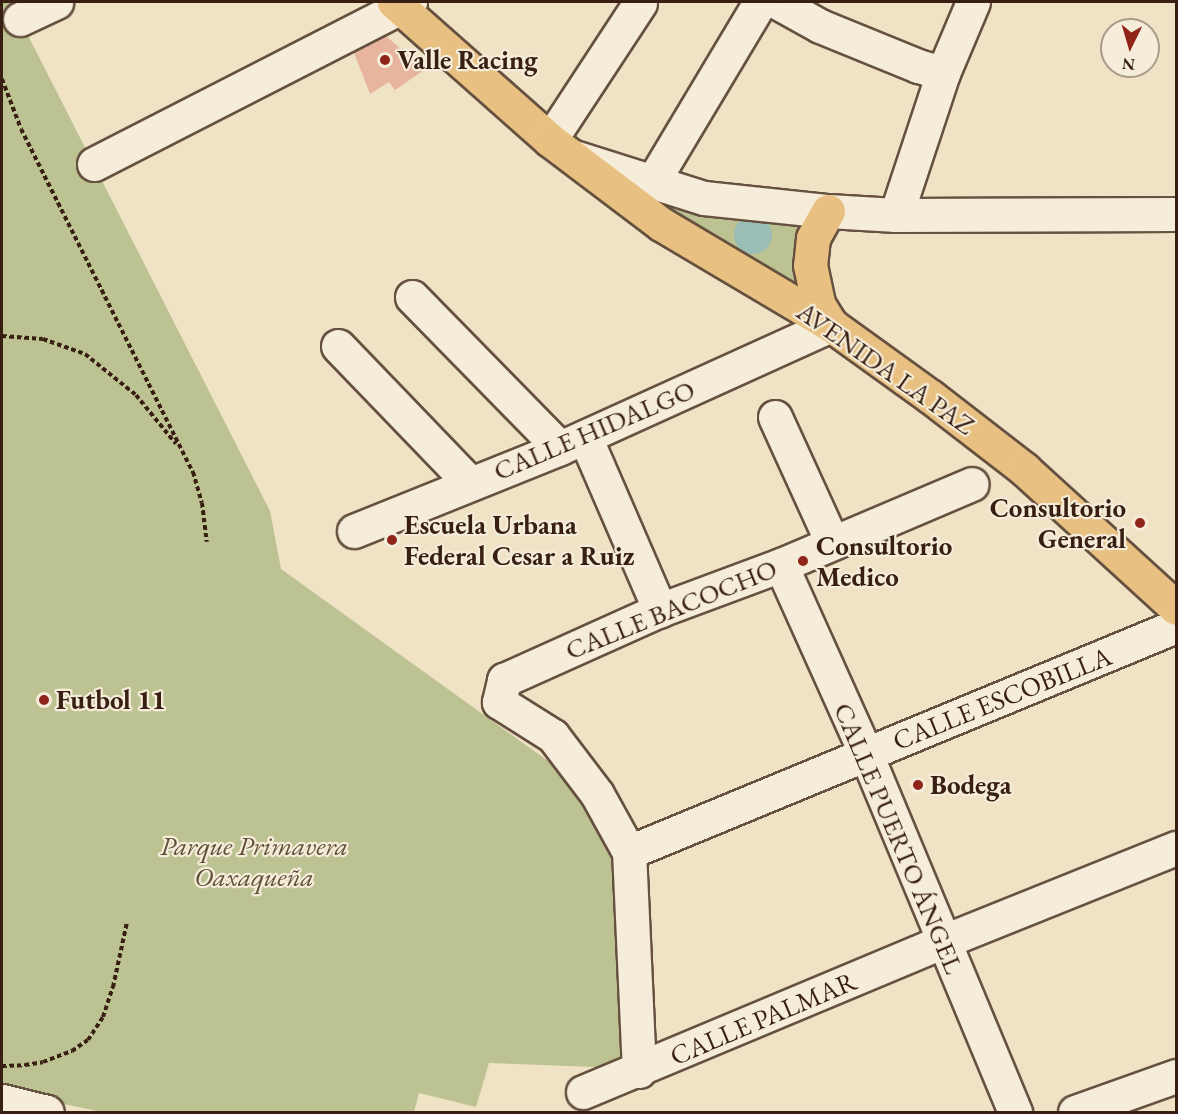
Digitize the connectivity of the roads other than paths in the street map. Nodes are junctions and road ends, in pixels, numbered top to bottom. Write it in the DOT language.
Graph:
graph roads {
  1 [pos="57,2"];
  2 [pos="760,2"];
  3 [pos="777,2"];
  4 [pos="973,2"];
  5 [pos="401,3"];
  6 [pos="640,3"];
  7 [pos="20,19"];
  8 [pos="943,73"];
  9 [pos="562,149"];
  10 [pos="94,164"];
  11 [pos="653,181"];
  12 [pos="828,211"];
  13 [pos="1176,214"];
  14 [pos="896,215"];
  15 [pos="412,297"];
  16 [pos="831,325"];
  17 [pos="338,346"];
  18 [pos="775,417"];
  19 [pos="573,443"];
  20 [pos="470,483"];
  21 [pos="972,484"];
  22 [pos="354,531"];
  23 [pos="832,542"];
  24 [pos="781,565"];
  25 [pos="1176,608"];
  26 [pos="660,610"];
  27 [pos="1176,626"];
  28 [pos="866,754"];
  29 [pos="1176,848"];
  30 [pos="629,852"];
  31 [pos="942,942"];
  32 [pos="639,1071"];
  33 [pos="1176,1076"];
  34 [pos="584,1092"];
  35 [pos="2,1101"];
  36 [pos="47,1113"];
  37 [pos="1015,1113"];
  38 [pos="1075,1113"];
  1 -- 7 [label="street"];
  2 -- 11 [label="street"];
  3 -- 8 [label="street"];
  4 -- 8 [label="street"];
  5 -- 9 [label="main road, AVENIDA LA PAZ"];
  5 -- 10 [label="street"];
  6 -- 9 [label="street"];
  8 -- 14 [label="street"];
  9 -- 11 [label="street"];
  9 -- 16 [label="main road, AVENIDA LA PAZ"];
  11 -- 12 [label="street"];
  12 -- 14 [label="street"];
  12 -- 16 [label="main road"];
  13 -- 14 [label="street"];
  15 -- 19 [label="street"];
  16 -- 19 [label="street, CALLE HIDALGO"];
  16 -- 25 [label="main road, AVENIDA LA PAZ"];
  17 -- 20 [label="street"];
  18 -- 23 [label="street"];
  19 -- 20 [label="street, CALLE HIDALGO"];
  19 -- 26 [label="street"];
  20 -- 22 [label="street, CALLE HIDALGO"];
  21 -- 23 [label="street, CALLE BACOCHO"];
  23 -- 24 [label="street, CALLE BACOCHO"];
  24 -- 26 [label="street, CALLE BACOCHO"];
  24 -- 28 [label="street, CALLE PUERTO ÁNGEL"];
  26 -- 30 [label="street, CALLE BACOCHO"];
  27 -- 28 [label="street, CALLE ESCOBILLA"];
  28 -- 30 [label="street, CALLE ESCOBILLA"];
  28 -- 31 [label="street, CALLE PUERTO ÁNGEL"];
  29 -- 31 [label="street, CALLE PALMAR"];
  30 -- 32 [label="street"];
  31 -- 32 [label="street, CALLE PALMAR"];
  31 -- 37 [label="street, CALLE PUERTO ÁNGEL"];
  32 -- 34 [label="street, CALLE PALMAR"];
  33 -- 38 [label="street"];
  35 -- 36 [label="street"];
}
